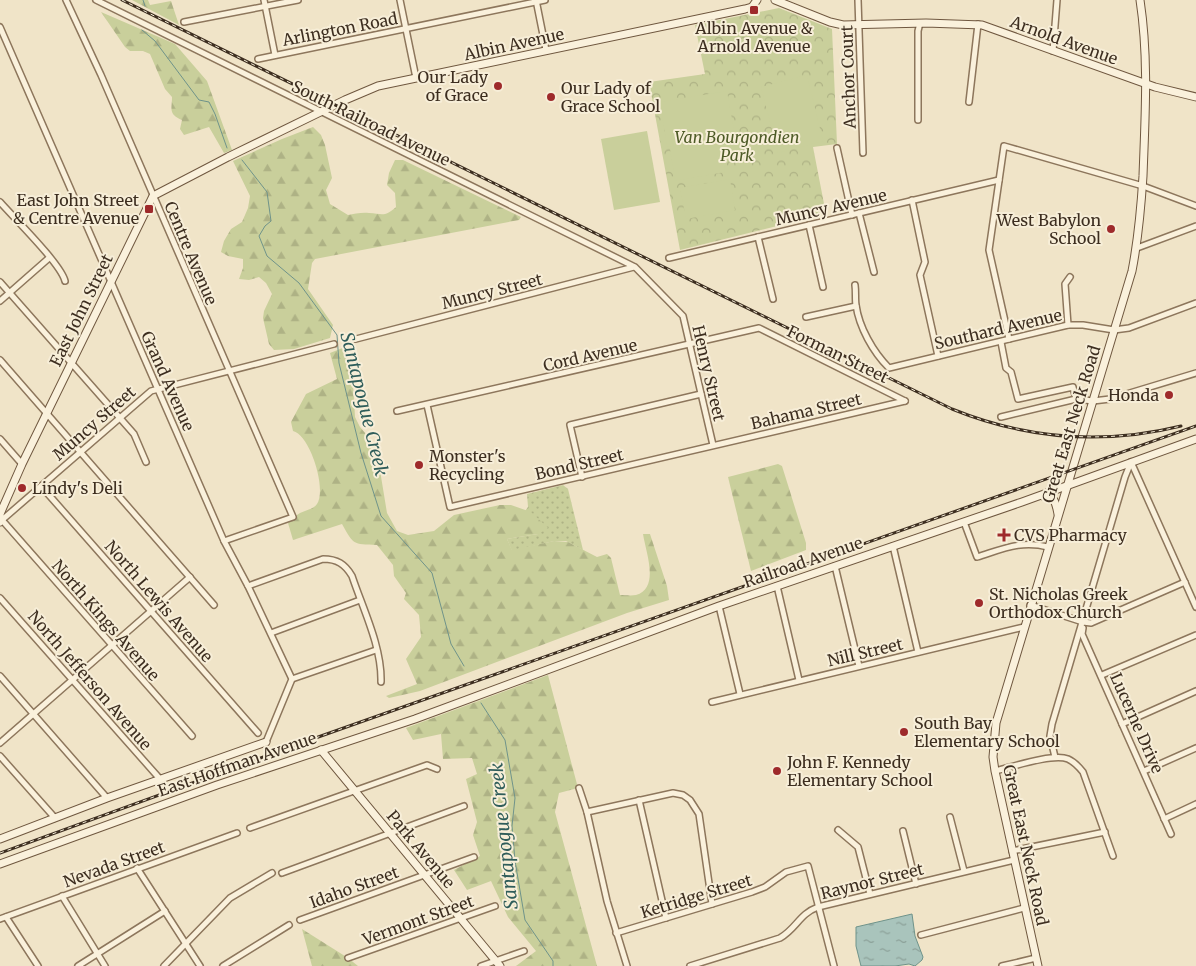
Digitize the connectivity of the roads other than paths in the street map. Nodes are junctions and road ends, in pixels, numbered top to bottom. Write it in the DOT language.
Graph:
graph roads {
  1 [pos="66,0"];
  2 [pos="96,0"];
  3 [pos="264,0"];
  4 [pos="298,0"];
  5 [pos="400,0"];
  6 [pos="545,0"];
  7 [pos="757,0"];
  8 [pos="775,0"];
  9 [pos="858,0"];
  10 [pos="1057,0"];
  11 [pos="1140,0"];
  12 [pos="536,1"];
  13 [pos="265,7"];
  14 [pos="184,22"];
  15 [pos="920,23"];
  16 [pos="978,24"];
  17 [pos="860,25"];
  18 [pos="0,27"];
  19 [pos="406,29"];
  20 [pos="546,50"];
  21 [pos="1053,51"];
  22 [pos="275,56"];
  23 [pos="258,59"];
  24 [pos="416,78"];
  25 [pos="1146,84"];
  26 [pos="1196,97"];
  27 [pos="970,102"];
  28 [pos="321,112"];
  29 [pos="918,120"];
  30 [pos="837,148"];
  31 [pos="863,153"];
  32 [pos="999,180"];
  33 [pos="1143,186"];
  34 [pos="153,196"];
  35 [pos="912,200"];
  36 [pos="0,202"];
  37 [pos="1196,206"];
  38 [pos="859,213"];
  39 [pos="852,215"];
  40 [pos="809,225"];
  41 [pos="1196,226"];
  42 [pos="758,237"];
  43 [pos="1137,248"];
  44 [pos="49,258"];
  45 [pos="669,258"];
  46 [pos="635,267"];
  47 [pos="874,272"];
  48 [pos="1070,278"];
  49 [pos="65,281"];
  50 [pos="110,281"];
  51 [pos="0,282"];
  52 [pos="856,285"];
  53 [pos="823,287"];
  54 [pos="10,292"];
  55 [pos="773,299"];
  56 [pos="0,301"];
  57 [pos="1196,303"];
  58 [pos="856,306"];
  59 [pos="806,317"];
  60 [pos="1068,325"];
  61 [pos="759,328"];
  62 [pos="1114,330"];
  63 [pos="356,338"];
  64 [pos="1009,339"];
  65 [pos="1001,342"];
  66 [pos="334,344"];
  67 [pos="690,345"];
  68 [pos="938,356"];
  69 [pos="0,360"];
  70 [pos="71,363"];
  71 [pos="229,371"];
  72 [pos="1196,373"];
  73 [pos="157,389"];
  74 [pos="701,394"];
  75 [pos="1076,399"];
  76 [pos="905,401"];
  77 [pos="1093,401"];
  78 [pos="427,406"];
  79 [pos="397,412"];
  80 [pos="47,414"];
  81 [pos="1001,416"];
  82 [pos="120,417"];
  83 [pos="0,439"];
  84 [pos="1196,439"];
  85 [pos="713,445"];
  86 [pos="80,452"];
  87 [pos="146,462"];
  88 [pos="1132,462"];
  89 [pos="22,464"];
  90 [pos="582,476"];
  91 [pos="1067,485"];
  92 [pos="41,486"];
  93 [pos="1033,498"];
  94 [pos="1058,514"];
  95 [pos="0,518"];
  96 [pos="964,522"];
  97 [pos="224,541"];
  98 [pos="892,546"];
  99 [pos="1048,547"];
  100 [pos="835,566"];
  101 [pos="190,577"];
  102 [pos="1185,582"];
  103 [pos="248,586"];
  104 [pos="778,586"];
  105 [pos="0,598"];
  106 [pos="360,600"];
  107 [pos="214,605"];
  108 [pos="1030,605"];
  109 [pos="719,606"];
  110 [pos="1196,607"];
  111 [pos="151,612"];
  112 [pos="1082,622"];
  113 [pos="1024,627"];
  114 [pos="271,632"];
  115 [pos="1196,635"];
  116 [pos="112,646"];
  117 [pos="376,650"];
  118 [pos="918,652"];
  119 [pos="859,666"];
  120 [pos="1102,675"];
  121 [pos="0,676"];
  122 [pos="292,679"];
  123 [pos="72,680"];
  124 [pos="799,680"];
  125 [pos="381,682"];
  126 [pos="1196,692"];
  127 [pos="485,693"];
  128 [pos="740,694"];
  129 [pos="712,702"];
  130 [pos="34,714"];
  131 [pos="1122,724"];
  132 [pos="258,733"];
  133 [pos="192,736"];
  134 [pos="266,742"];
  135 [pos="0,743"];
  136 [pos="1196,748"];
  137 [pos="321,750"];
  138 [pos="0,756"];
  139 [pos="1055,757"];
  140 [pos="437,768"];
  141 [pos="995,770"];
  142 [pos="1144,771"];
  143 [pos="160,779"];
  144 [pos="579,788"];
  145 [pos="355,790"];
  146 [pos="108,798"];
  147 [pos="639,800"];
  148 [pos="1196,804"];
  149 [pos="464,806"];
  150 [pos="587,812"];
  151 [pos="950,816"];
  152 [pos="55,818"];
  153 [pos="1164,819"];
  154 [pos="250,828"];
  155 [pos="838,830"];
  156 [pos="903,831"];
  157 [pos="390,832"];
  158 [pos="1105,832"];
  159 [pos="237,833"];
  160 [pos="1171,834"];
  161 [pos="1,838"];
  162 [pos="1012,851"];
  163 [pos="1113,856"];
  164 [pos="474,857"];
  165 [pos="1014,860"];
  166 [pos="0,864"];
  167 [pos="138,868"];
  168 [pos="964,872"];
  169 [pos="272,873"];
  170 [pos="282,873"];
  171 [pos="425,875"];
  172 [pos="916,884"];
  173 [pos="870,894"];
  174 [pos="62,896"];
  175 [pos="712,904"];
  176 [pos="495,906"];
  177 [pos="818,907"];
  178 [pos="1024,908"];
  179 [pos="165,911"];
  180 [pos="6,917"];
  181 [pos="461,918"];
  182 [pos="666,918"];
  183 [pos="0,919"];
  184 [pos="300,920"];
  185 [pos="289,925"];
  186 [pos="616,933"];
  187 [pos="921,935"];
  188 [pos="186,944"];
  189 [pos="524,951"];
  190 [pos="98,954"];
  191 [pos="348,958"];
  192 [pos="1036,958"];
  193 [pos="498,963"];
  194 [pos="38,966"];
  195 [pos="78,966"];
  196 [pos="105,966"];
  197 [pos="164,966"];
  198 [pos="200,966"];
  199 [pos="223,966"];
  200 [pos="481,966"];
  201 [pos="627,966"];
  202 [pos="690,966"];
  203 [pos="834,966"];
  204 [pos="1002,966"];
  205 [pos="1038,966"];
  1 -- 34 [label="street, Centre Avenue"];
  2 -- 28 [label="street, South Railroad Avenue"];
  3 -- 13 [label="street"];
  4 -- 13 [label="street"];
  5 -- 19 [label="street"];
  6 -- 12 [label="street, Arlington Road"];
  7 -- 20 [label="main road, Albin Avenue"];
  8 -- 17 [label="main road, Arnold Avenue"];
  9 -- 17 [label="street, Anchor Court"];
  10 -- 21 [label="street"];
  11 -- 25 [label="main road, Great East Neck Road"];
  12 -- 19 [label="street, Arlington Road"];
  12 -- 20 [label="street"];
  13 -- 14 [label="street"];
  13 -- 22 [label="street"];
  15 -- 16 [label="main road, Arnold Avenue"];
  15 -- 17 [label="main road, Arnold Avenue"];
  15 -- 29 [label="street"];
  16 -- 21 [label="main road, Arnold Avenue"];
  16 -- 27 [label="street"];
  17 -- 31 [label="street, Anchor Court"];
  18 -- 50 [label="street, Grand Avenue"];
  19 -- 22 [label="street, Arlington Road"];
  19 -- 24 [label="street"];
  20 -- 24 [label="main road, Albin Avenue"];
  21 -- 25 [label="main road, Arnold Avenue"];
  22 -- 23 [label="street, Arlington Road"];
  24 -- 28 [label="main road, Albin Avenue"];
  25 -- 26 [label="main road, Arnold Avenue"];
  25 -- 33 [label="main road, Great East Neck Road"];
  28 -- 34 [label="main road, Albin Avenue"];
  28 -- 46 [label="street, South Railroad Avenue"];
  30 -- 39 [label="street"];
  32 -- 33 [label="street"];
  32 -- 35 [label="street, Muncy Avenue"];
  32 -- 64 [label="street"];
  33 -- 37 [label="street"];
  33 -- 43 [label="main road, Great East Neck Road"];
  34 -- 50 [label="main road, East John Street"];
  34 -- 71 [label="street, Centre Avenue"];
  35 -- 38 [label="street, Muncy Avenue"];
  35 -- 68 [label="street"];
  36 -- 44 [label="street"];
  38 -- 39 [label="street, Muncy Avenue"];
  38 -- 47 [label="street"];
  39 -- 40 [label="street, Muncy Avenue"];
  40 -- 42 [label="street, Muncy Avenue"];
  40 -- 53 [label="street"];
  41 -- 43 [label="street"];
  42 -- 45 [label="street, Muncy Avenue"];
  42 -- 55 [label="street"];
  43 -- 62 [label="main road, Great East Neck Road"];
  44 -- 49 [label="street"];
  44 -- 54 [label="street"];
  46 -- 63 [label="street, Muncy Street"];
  46 -- 67 [label="street, Henry Street"];
  48 -- 60 [label="street"];
  50 -- 70 [label="main road, East John Street"];
  50 -- 73 [label="street, Grand Avenue"];
  51 -- 54 [label="street"];
  52 -- 58 [label="street"];
  54 -- 56 [label="street"];
  54 -- 70 [label="street"];
  57 -- 62 [label="street"];
  58 -- 59 [label="street"];
  58 -- 68 [label="street, Southard Avenue"];
  60 -- 62 [label="street, Southard Avenue"];
  60 -- 64 [label="street, Southard Avenue"];
  61 -- 67 [label="street, Cord Avenue"];
  61 -- 76 [label="street, Forman Street"];
  62 -- 77 [label="main road, Great East Neck Road"];
  64 -- 65 [label="street, Southard Avenue"];
  65 -- 68 [label="street, Southard Avenue"];
  65 -- 75 [label="street"];
  66 -- 71 [label="street, Muncy Street"];
  67 -- 74 [label="street, Henry Street"];
  67 -- 78 [label="street, Cord Avenue"];
  69 -- 80 [label="street"];
  70 -- 80 [label="main road, East John Street"];
  70 -- 82 [label="street"];
  71 -- 73 [label="street, Muncy Street"];
  71 -- 97 [label="street, Centre Avenue"];
  72 -- 77 [label="street"];
  73 -- 82 [label="street, Muncy Street"];
  73 -- 97 [label="street, Grand Avenue"];
  74 -- 85 [label="street, Henry Street"];
  74 -- 90 [label="street"];
  75 -- 77 [label="street"];
  75 -- 81 [label="street"];
  76 -- 85 [label="street, Bahama Street"];
  77 -- 91 [label="main road, Great East Neck Road"];
  78 -- 79 [label="street, Cord Avenue"];
  78 -- 90 [label="street, Bond Street"];
  80 -- 86 [label="street"];
  80 -- 89 [label="main road, East John Street"];
  82 -- 86 [label="street, Muncy Street"];
  82 -- 87 [label="street"];
  83 -- 89 [label="street"];
  84 -- 88 [label="main road, Railroad Avenue"];
  85 -- 90 [label="street, Bond Street"];
  86 -- 92 [label="street, Muncy Street"];
  86 -- 101 [label="street"];
  88 -- 91 [label="main road, Railroad Avenue"];
  88 -- 102 [label="street"];
  88 -- 112 [label="street"];
  89 -- 95 [label="main road, East John Street"];
  91 -- 93 [label="main road, Railroad Avenue"];
  91 -- 94 [label="main road, Great East Neck Road"];
  92 -- 95 [label="street, Muncy Street"];
  92 -- 111 [label="street, North Lewis Avenue"];
  93 -- 94 [label="main road"];
  93 -- 96 [label="main road, Railroad Avenue"];
  94 -- 99 [label="main road, Great East Neck Road"];
  95 -- 116 [label="street, North Kings Avenue"];
  96 -- 98 [label="main road, Railroad Avenue"];
  96 -- 99 [label="street"];
  97 -- 103 [label="street, Grand Avenue"];
  98 -- 100 [label="main road, Railroad Avenue"];
  98 -- 118 [label="street"];
  99 -- 108 [label="main road, Great East Neck Road"];
  100 -- 104 [label="main road, Railroad Avenue"];
  100 -- 119 [label="street"];
  101 -- 107 [label="street"];
  101 -- 111 [label="street"];
  102 -- 110 [label="street"];
  102 -- 112 [label="street"];
  103 -- 106 [label="street"];
  103 -- 114 [label="street, Grand Avenue"];
  104 -- 109 [label="main road, Railroad Avenue"];
  104 -- 124 [label="street"];
  105 -- 123 [label="street, North Jefferson Avenue"];
  106 -- 114 [label="street"];
  106 -- 117 [label="street"];
  108 -- 112 [label="street"];
  108 -- 113 [label="main road, Great East Neck Road"];
  109 -- 127 [label="main road, Railroad Avenue"];
  109 -- 128 [label="street"];
  111 -- 116 [label="street"];
  111 -- 132 [label="street, North Lewis Avenue"];
  112 -- 120 [label="street, Lucerne Drive"];
  112 -- 139 [label="street"];
  113 -- 118 [label="street, Nill Street"];
  113 -- 141 [label="main road, Great East Neck Road"];
  114 -- 122 [label="street, Grand Avenue"];
  115 -- 120 [label="street"];
  116 -- 123 [label="street"];
  116 -- 133 [label="street, North Kings Avenue"];
  117 -- 122 [label="street"];
  117 -- 125 [label="street"];
  118 -- 119 [label="street, Nill Street"];
  119 -- 124 [label="street, Nill Street"];
  120 -- 131 [label="street, Lucerne Drive"];
  121 -- 130 [label="street"];
  122 -- 134 [label="street"];
  123 -- 130 [label="street"];
  123 -- 143 [label="street, North Jefferson Avenue"];
  124 -- 128 [label="street, Nill Street"];
  126 -- 131 [label="street"];
  127 -- 137 [label="main road, East Hoffman Avenue"];
  128 -- 129 [label="street, Nill Street"];
  130 -- 135 [label="street"];
  130 -- 146 [label="street"];
  131 -- 142 [label="street, Lucerne Drive"];
  134 -- 143 [label="main road, East Hoffman Avenue"];
  136 -- 142 [label="street"];
  137 -- 145 [label="main road, Park Avenue"];
  137 -- 166 [label="main road, East Hoffman Avenue"];
  138 -- 152 [label="street"];
  139 -- 141 [label="street"];
  139 -- 158 [label="street"];
  140 -- 145 [label="street"];
  141 -- 162 [label="main road, Great East Neck Road"];
  142 -- 153 [label="street, Lucerne Drive"];
  143 -- 146 [label="main road, East Hoffman Avenue"];
  144 -- 150 [label="street"];
  145 -- 154 [label="street"];
  145 -- 157 [label="main road, Park Avenue"];
  146 -- 152 [label="main road, East Hoffman Avenue"];
  147 -- 150 [label="street"];
  147 -- 175 [label="street"];
  147 -- 182 [label="street"];
  148 -- 153 [label="street"];
  149 -- 157 [label="street"];
  150 -- 186 [label="street"];
  151 -- 168 [label="street"];
  152 -- 161 [label="main road, East Hoffman Avenue"];
  153 -- 160 [label="street, Lucerne Drive"];
  155 -- 173 [label="street"];
  156 -- 172 [label="street"];
  157 -- 170 [label="street"];
  157 -- 171 [label="main road, Park Avenue"];
  158 -- 162 [label="street"];
  158 -- 163 [label="street"];
  159 -- 167 [label="street, Nevada Street"];
  162 -- 165 [label="main road, Great East Neck Road"];
  164 -- 171 [label="street, Idaho Street"];
  165 -- 168 [label="street, Raynor Street"];
  165 -- 178 [label="main road, Great East Neck Road"];
  167 -- 174 [label="street, Nevada Street"];
  167 -- 179 [label="street"];
  168 -- 172 [label="street, Raynor Street"];
  169 -- 188 [label="street"];
  171 -- 181 [label="main road, Park Avenue"];
  171 -- 184 [label="street, Idaho Street"];
  172 -- 173 [label="street, Raynor Street"];
  173 -- 177 [label="street, Raynor Street"];
  174 -- 180 [label="street, Nevada Street"];
  174 -- 190 [label="street"];
  175 -- 177 [label="street, Ketridge Street"];
  175 -- 182 [label="street, Ketridge Street"];
  176 -- 181 [label="street, Vermont Street"];
  177 -- 202 [label="street, Raynor Street"];
  177 -- 203 [label="street"];
  178 -- 187 [label="street"];
  178 -- 192 [label="main road, Great East Neck Road"];
  179 -- 188 [label="street"];
  179 -- 190 [label="street"];
  180 -- 183 [label="street, Nevada Street"];
  180 -- 194 [label="street"];
  181 -- 191 [label="street, Vermont Street"];
  181 -- 193 [label="main road, Park Avenue"];
  182 -- 186 [label="street, Ketridge Street"];
  185 -- 199 [label="street"];
  186 -- 201 [label="street"];
  188 -- 197 [label="street"];
  188 -- 198 [label="street"];
  189 -- 193 [label="street"];
  190 -- 195 [label="street"];
  190 -- 196 [label="street"];
  192 -- 204 [label="street"];
  192 -- 205 [label="main road, Great East Neck Road"];
  193 -- 200 [label="street"];
}
